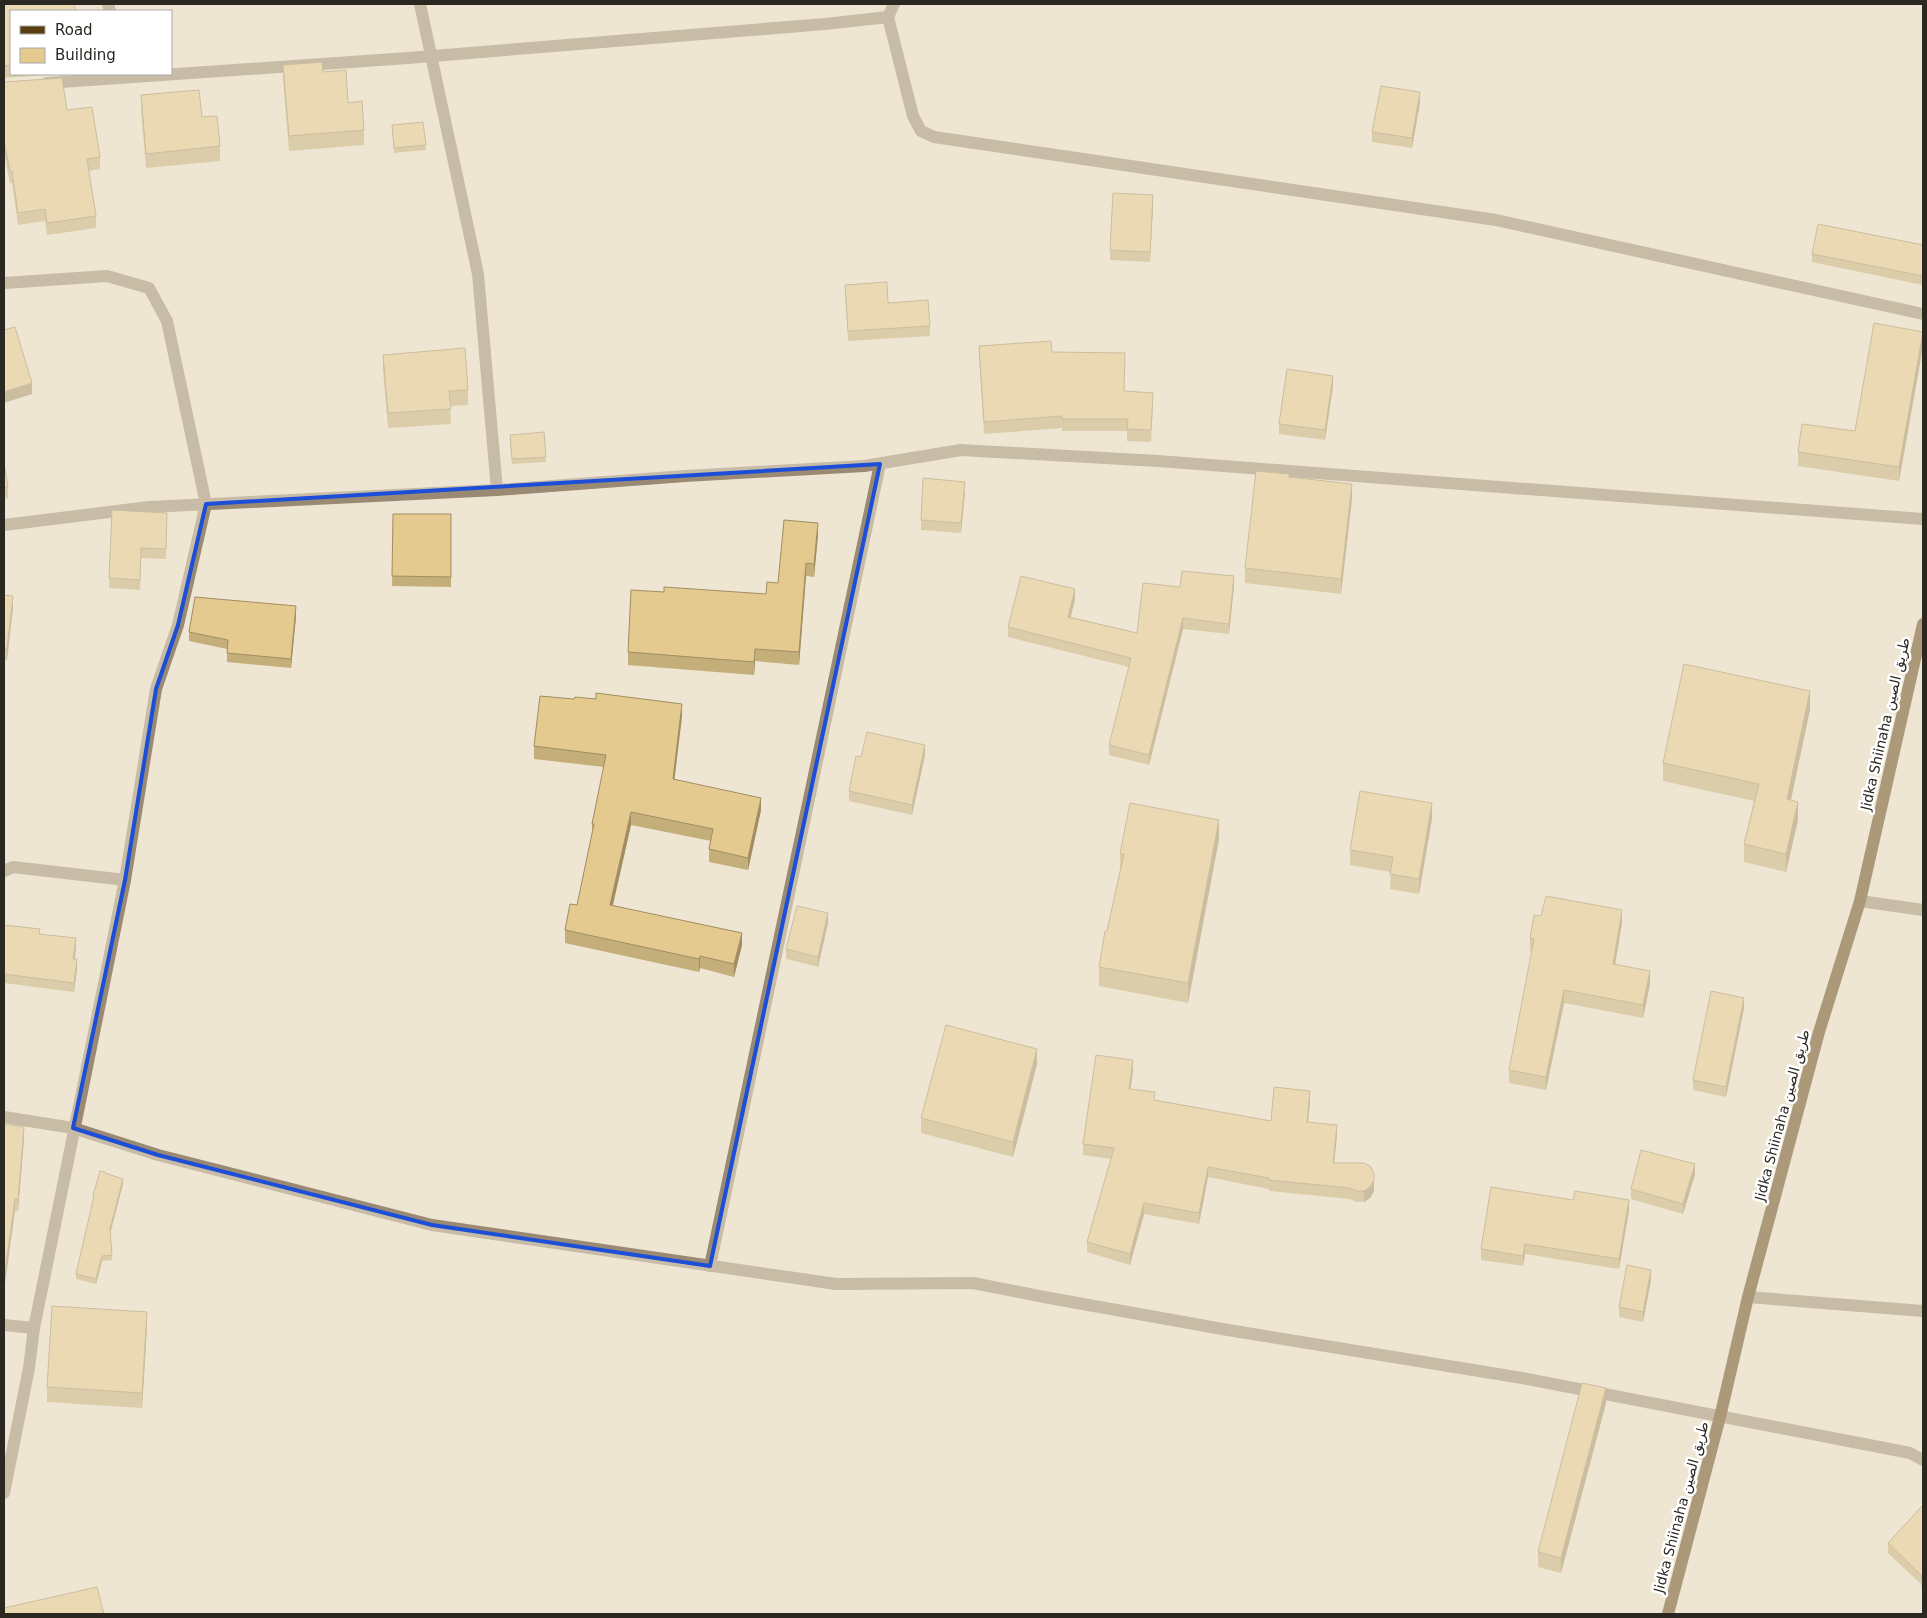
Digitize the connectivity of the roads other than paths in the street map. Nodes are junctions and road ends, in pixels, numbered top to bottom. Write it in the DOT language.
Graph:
graph roads {
  1 [pos="420,4"];
  2 [pos="894,4"];
  3 [pos="888,17"];
  4 [pos="433,56"];
  5 [pos="172,73"];
  6 [pos="140,75"];
  7 [pos="125,76"];
  8 [pos="37,84"];
  9 [pos="4,283"];
  10 [pos="1923,314"];
  11 [pos="880,464"];
  12 [pos="497,490"];
  13 [pos="206,504"];
  14 [pos="1923,519"];
  15 [pos="4,526"];
  16 [pos="1923,624"];
  17 [pos="4,871"];
  18 [pos="124,880"];
  19 [pos="1860,902"];
  20 [pos="1923,910"];
  21 [pos="4,1117"];
  22 [pos="73,1128"];
  23 [pos="710,1266"];
  24 [pos="1748,1297"];
  25 [pos="1923,1312"];
  26 [pos="4,1324"];
  27 [pos="34,1328"];
  28 [pos="1720,1417"];
  29 [pos="1923,1460"];
  30 [pos="4,1493"];
  31 [pos="1668,1614"];
  1 -- 4 [label="street"];
  2 -- 3 [label="street"];
  3 -- 4 [label="street"];
  3 -- 10 [label="street"];
  4 -- 5 [label="street"];
  4 -- 12 [label="street"];
  6 -- 7 [label="street"];
  7 -- 8 [label="street"];
  9 -- 13 [label="street"];
  11 -- 12 [label="street"];
  11 -- 14 [label="street"];
  11 -- 23 [label="street"];
  12 -- 13 [label="street"];
  13 -- 15 [label="street"];
  13 -- 18 [label="street"];
  16 -- 19 [label="main road, Jidka Shiinaha طريق الصين"];
  17 -- 18 [label="street"];
  18 -- 22 [label="street"];
  19 -- 20 [label="street"];
  19 -- 24 [label="main road, Jidka Shiinaha طريق الصين"];
  21 -- 22 [label="street"];
  22 -- 23 [label="street"];
  22 -- 27 [label="street"];
  23 -- 28 [label="street"];
  24 -- 25 [label="street"];
  24 -- 28 [label="main road, Jidka Shiinaha طريق الصين"];
  26 -- 27 [label="street"];
  27 -- 30 [label="street"];
  28 -- 29 [label="street"];
  28 -- 31 [label="main road, Jidka Shiinaha طريق الصين"];
}
